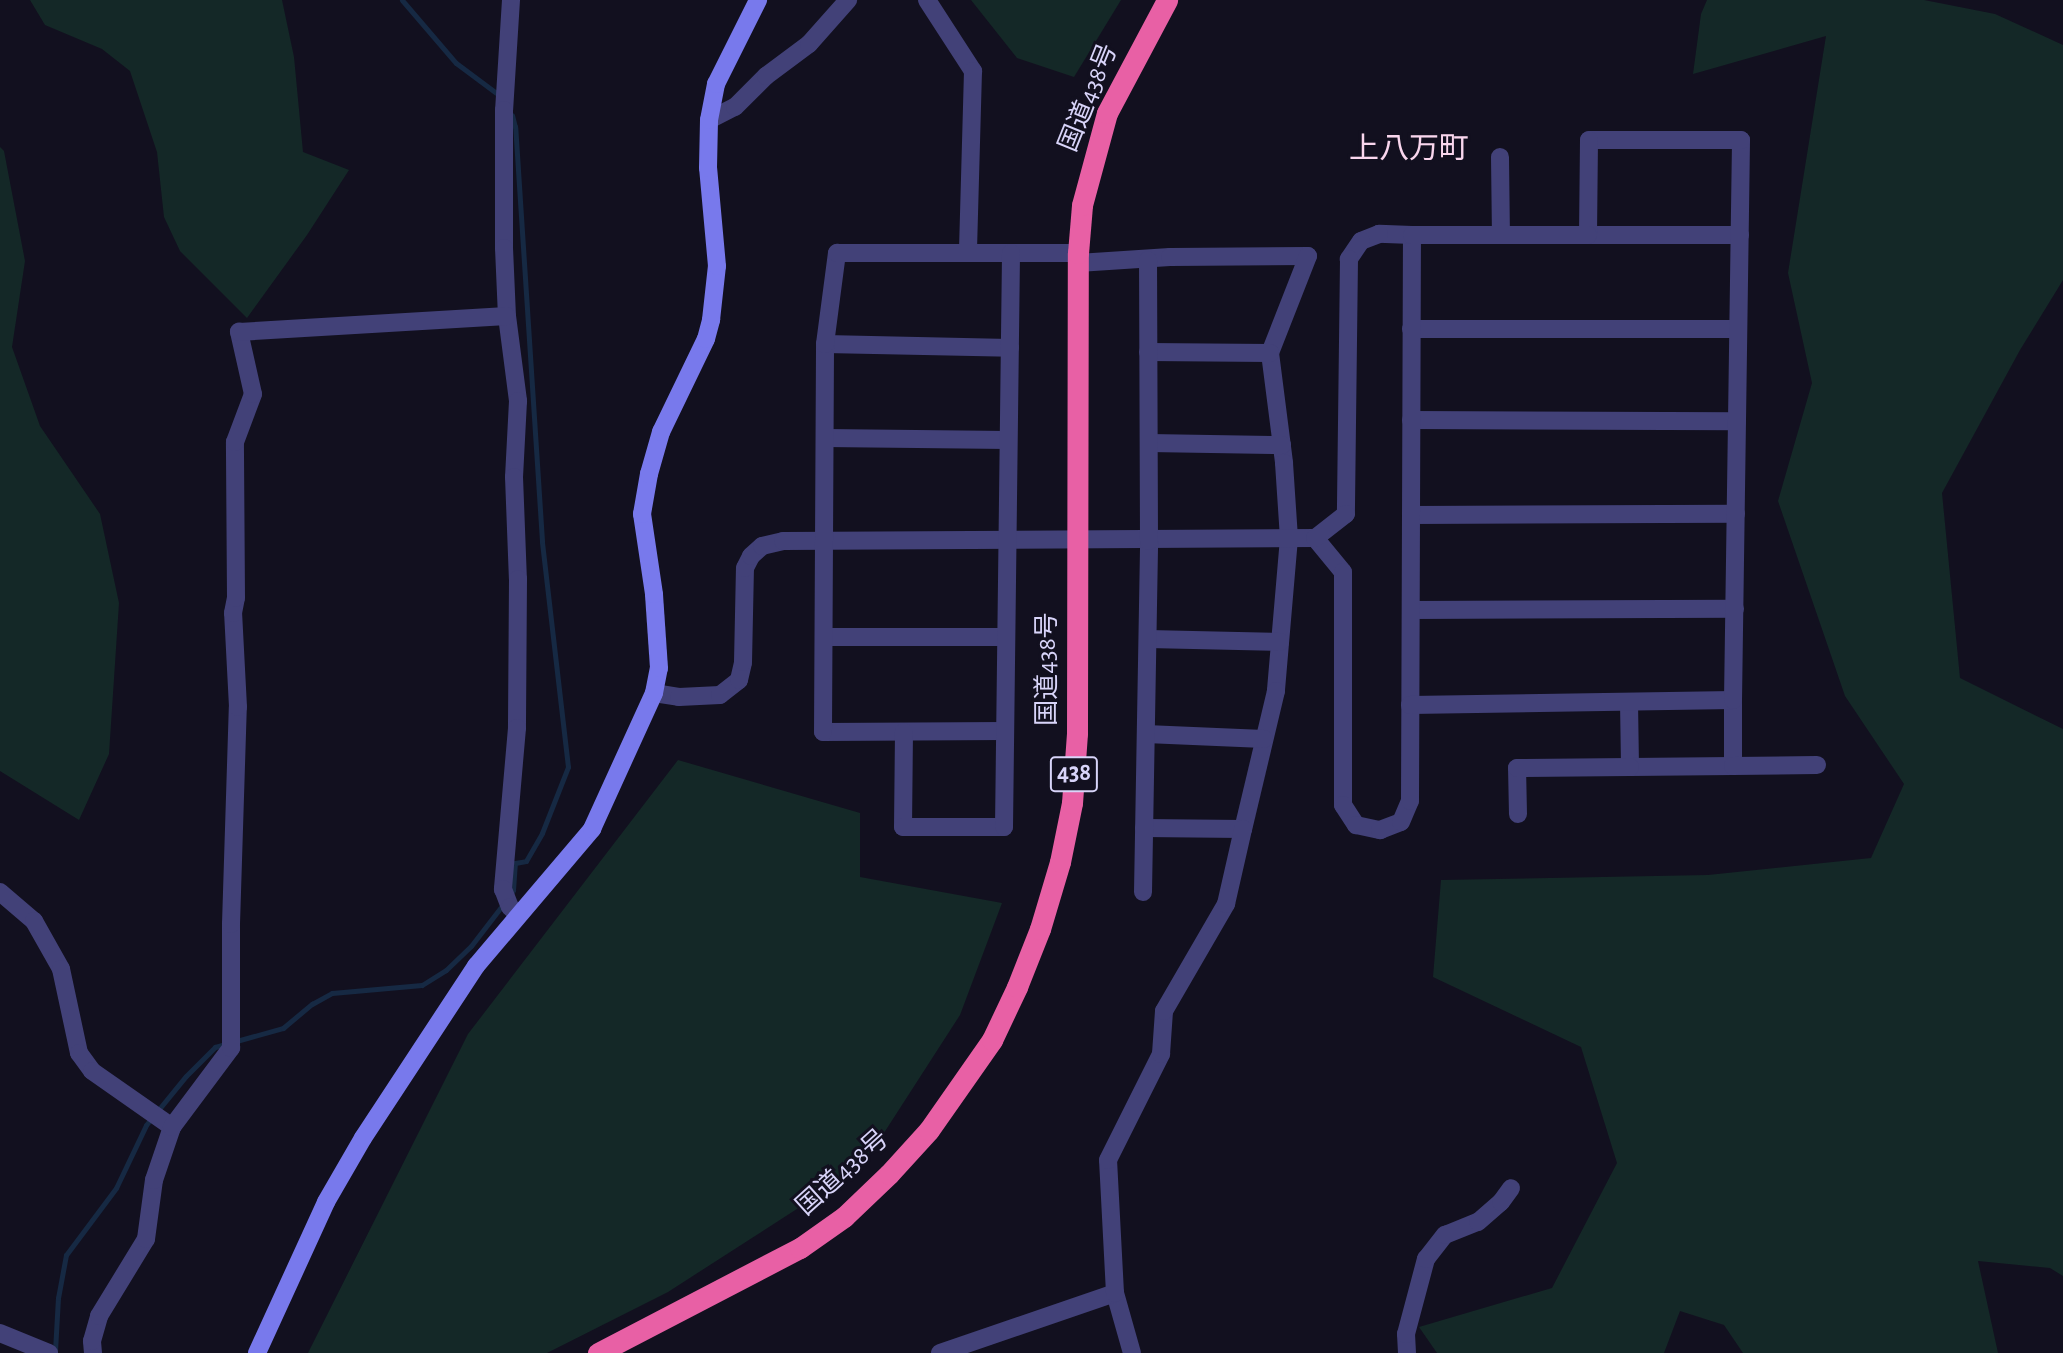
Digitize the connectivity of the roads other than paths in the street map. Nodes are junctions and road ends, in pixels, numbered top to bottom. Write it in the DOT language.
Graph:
graph roads {
  1 [pos="511,0"];
  2 [pos="758,0"];
  3 [pos="848,0"];
  4 [pos="927,0"];
  5 [pos="1167,0"];
  6 [pos="709,120"];
  7 [pos="1500,157"];
  8 [pos="1412,235"];
  9 [pos="1502,235"];
  10 [pos="1588,235"];
  11 [pos="1740,235"];
  12 [pos="968,253"];
  13 [pos="1011,253"];
  14 [pos="1078,258"];
  15 [pos="1148,260"];
  16 [pos="507,316"];
  17 [pos="1412,329"];
  18 [pos="1738,329"];
  19 [pos="825,344"];
  20 [pos="1010,348"];
  21 [pos="1148,352"];
  22 [pos="1269,353"];
  23 [pos="1411,420"];
  24 [pos="1737,421"];
  25 [pos="825,438"];
  26 [pos="1008,440"];
  27 [pos="1149,443"];
  28 [pos="1282,445"];
  29 [pos="1736,514"];
  30 [pos="1411,515"];
  31 [pos="1289,538"];
  32 [pos="1315,538"];
  33 [pos="1076,540"];
  34 [pos="825,541"];
  35 [pos="1007,541"];
  36 [pos="1149,541"];
  37 [pos="1735,609"];
  38 [pos="1411,610"];
  39 [pos="824,637"];
  40 [pos="1006,637"];
  41 [pos="1147,639"];
  42 [pos="1280,642"];
  43 [pos="654,693"];
  44 [pos="1733,700"];
  45 [pos="1629,702"];
  46 [pos="1410,705"];
  47 [pos="1005,731"];
  48 [pos="904,732"];
  49 [pos="1146,734"];
  50 [pos="1265,738"];
  51 [pos="1817,765"];
  52 [pos="1732,766"];
  53 [pos="1630,767"];
  54 [pos="1518,814"];
  55 [pos="1144,828"];
  56 [pos="1243,829"];
  57 [pos="0,892"];
  58 [pos="1143,892"];
  59 [pos="511,906"];
  60 [pos="160,1119"];
  61 [pos="1511,1188"];
  62 [pos="1115,1293"];
  63 [pos="0,1333"];
  64 [pos="45,1351"];
  65 [pos="93,1353"];
  66 [pos="257,1353"];
  67 [pos="598,1353"];
  68 [pos="940,1353"];
  69 [pos="1132,1353"];
  70 [pos="1407,1353"];
  1 -- 16 [label="street"];
  2 -- 6 [label="street"];
  3 -- 6 [label="street"];
  4 -- 12 [label="street"];
  5 -- 14 [label="highway, 国道438号 / 438"];
  6 -- 43 [label="street"];
  7 -- 9 [label="street"];
  8 -- 9 [label="street"];
  8 -- 17 [label="street"];
  8 -- 32 [label="street"];
  9 -- 10 [label="street"];
  10 -- 11 [label="street"];
  10 -- 11 [label="street"];
  11 -- 18 [label="street"];
  12 -- 13 [label="street"];
  12 -- 19 [label="street"];
  13 -- 14 [label="street"];
  13 -- 20 [label="street"];
  14 -- 15 [label="street"];
  14 -- 33 [label="highway, 国道438号 / 438"];
  15 -- 21 [label="street"];
  15 -- 22 [label="street"];
  16 -- 59 [label="street"];
  16 -- 60 [label="street"];
  17 -- 18 [label="street"];
  17 -- 23 [label="street"];
  18 -- 24 [label="street"];
  19 -- 20 [label="street"];
  19 -- 25 [label="street"];
  20 -- 26 [label="street"];
  21 -- 22 [label="street"];
  21 -- 27 [label="street"];
  22 -- 28 [label="street"];
  23 -- 24 [label="street"];
  23 -- 30 [label="street"];
  24 -- 29 [label="street"];
  25 -- 26 [label="street"];
  25 -- 34 [label="street"];
  26 -- 35 [label="street"];
  27 -- 28 [label="street"];
  27 -- 36 [label="street"];
  28 -- 31 [label="street"];
  29 -- 30 [label="street"];
  29 -- 37 [label="street"];
  30 -- 38 [label="street"];
  31 -- 32 [label="street"];
  31 -- 36 [label="street"];
  31 -- 42 [label="street"];
  32 -- 46 [label="street"];
  33 -- 35 [label="street"];
  33 -- 36 [label="street"];
  33 -- 67 [label="highway, 国道438号 / 438"];
  34 -- 35 [label="street"];
  34 -- 39 [label="street"];
  34 -- 43 [label="street"];
  35 -- 40 [label="street"];
  36 -- 41 [label="street"];
  37 -- 38 [label="street"];
  37 -- 44 [label="street"];
  38 -- 46 [label="street"];
  39 -- 40 [label="street"];
  39 -- 48 [label="street"];
  40 -- 47 [label="street"];
  41 -- 42 [label="street"];
  41 -- 49 [label="street"];
  42 -- 50 [label="street"];
  43 -- 59 [label="street"];
  44 -- 45 [label="street"];
  44 -- 52 [label="street"];
  45 -- 46 [label="street"];
  45 -- 53 [label="street"];
  47 -- 48 [label="street"];
  47 -- 48 [label="street"];
  49 -- 50 [label="street"];
  49 -- 55 [label="street"];
  50 -- 56 [label="street"];
  51 -- 52 [label="street"];
  52 -- 53 [label="street"];
  53 -- 54 [label="street"];
  55 -- 56 [label="street"];
  55 -- 58 [label="street"];
  56 -- 62 [label="street"];
  57 -- 60 [label="street"];
  59 -- 66 [label="street"];
  60 -- 65 [label="street"];
  61 -- 70 [label="street"];
  62 -- 68 [label="street"];
  62 -- 69 [label="street"];
  63 -- 64 [label="street"];
}
